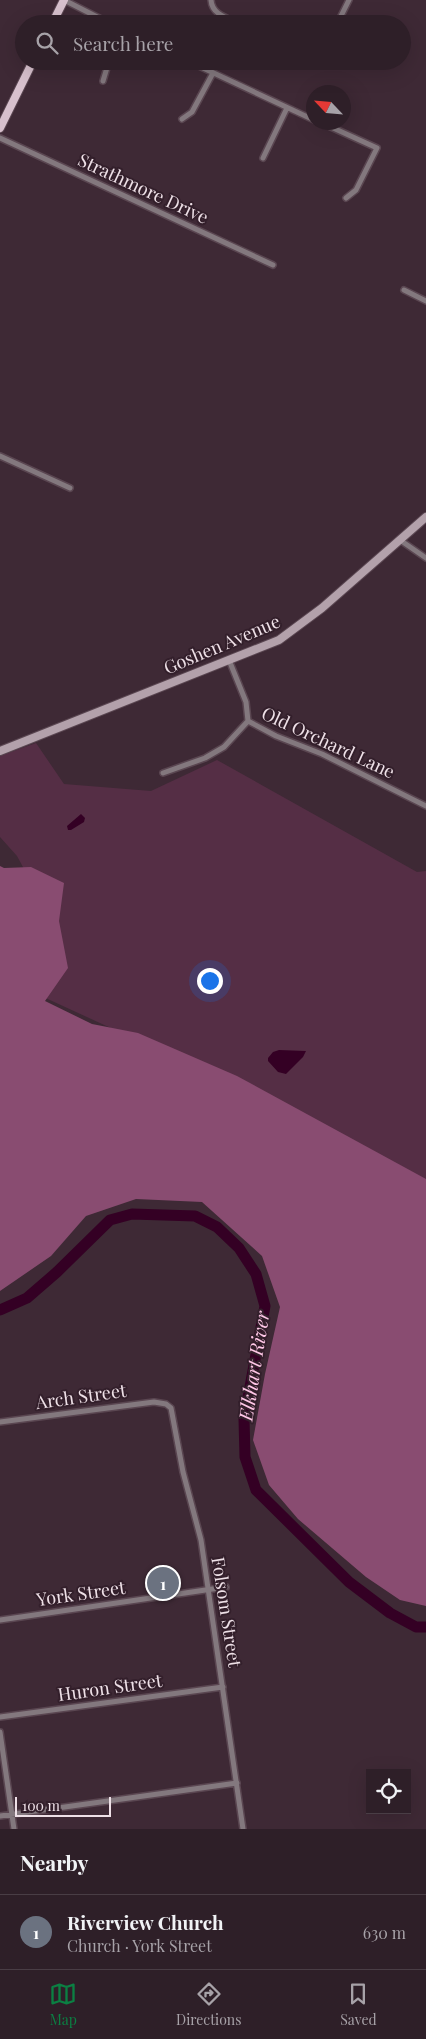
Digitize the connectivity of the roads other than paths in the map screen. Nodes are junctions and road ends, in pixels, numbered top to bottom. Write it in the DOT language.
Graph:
graph roads {
  1 [pos="64,0"];
  2 [pos="211,0"];
  3 [pos="349,0"];
  4 [pos="56,15"];
  5 [pos="94,15"];
  6 [pos="221,15"];
  7 [pos="342,15"];
  8 [pos="29,70"];
  9 [pos="106,70"];
  10 [pos="207,70"];
  11 [pos="213,73"];
  12 [pos="103,81"];
  13 [pos="287,108"];
  14 [pos="306,116"];
  15 [pos="182,119"];
  16 [pos="0,128"];
  17 [pos="337,130"];
  18 [pos="0,138"];
  19 [pos="263,158"];
  20 [pos="346,198"];
  21 [pos="273,266"];
  22 [pos="404,290"];
  23 [pos="426,301"];
  24 [pos="0,456"];
  25 [pos="70,488"];
  26 [pos="426,518"];
  27 [pos="400,540"];
  28 [pos="426,558"];
  29 [pos="229,660"];
  30 [pos="248,720"];
  31 [pos="0,751"];
  32 [pos="163,773"];
  33 [pos="426,806"];
  34 [pos="166,1404"];
  35 [pos="0,1422"];
  36 [pos="226,1588"];
  37 [pos="208,1590"];
  38 [pos="0,1620"];
  39 [pos="223,1686"];
  40 [pos="0,1717"];
  41 [pos="0,1732"];
  42 [pos="237,1783"];
  43 [pos="12,1814"];
  44 [pos="0,1816"];
  45 [pos="14,1829"];
  46 [pos="243,1829"];
  1 -- 4 [label="main road"];
  1 -- 5 [label="street"];
  2 -- 6 [label="street"];
  3 -- 7 [label="street"];
  8 -- 16 [label="main road"];
  9 -- 12 [label="street"];
  10 -- 11 [label="street"];
  11 -- 13 [label="street"];
  11 -- 15 [label="street"];
  13 -- 14 [label="street"];
  13 -- 19 [label="street"];
  17 -- 20 [label="street"];
  18 -- 21 [label="street, Strathmore Drive"];
  22 -- 23 [label="street"];
  24 -- 25 [label="street"];
  26 -- 27 [label="street, Goshen Avenue"];
  27 -- 28 [label="street"];
  27 -- 29 [label="street, Goshen Avenue"];
  29 -- 30 [label="street, Old Orchard Lane"];
  29 -- 31 [label="street, Goshen Avenue"];
  30 -- 32 [label="street"];
  30 -- 33 [label="street, Old Orchard Lane"];
  34 -- 35 [label="street, Arch Street"];
  34 -- 37 [label="street, Folsom Street"];
  36 -- 37 [label="street, York Street"];
  37 -- 38 [label="street, York Street"];
  37 -- 39 [label="street, Folsom Street"];
  39 -- 40 [label="street, Huron Street"];
  39 -- 42 [label="street, Folsom Street"];
  41 -- 43 [label="street"];
  42 -- 43 [label="street"];
  42 -- 46 [label="street, Folsom Street"];
  43 -- 44 [label="street"];
  43 -- 45 [label="street"];
}
